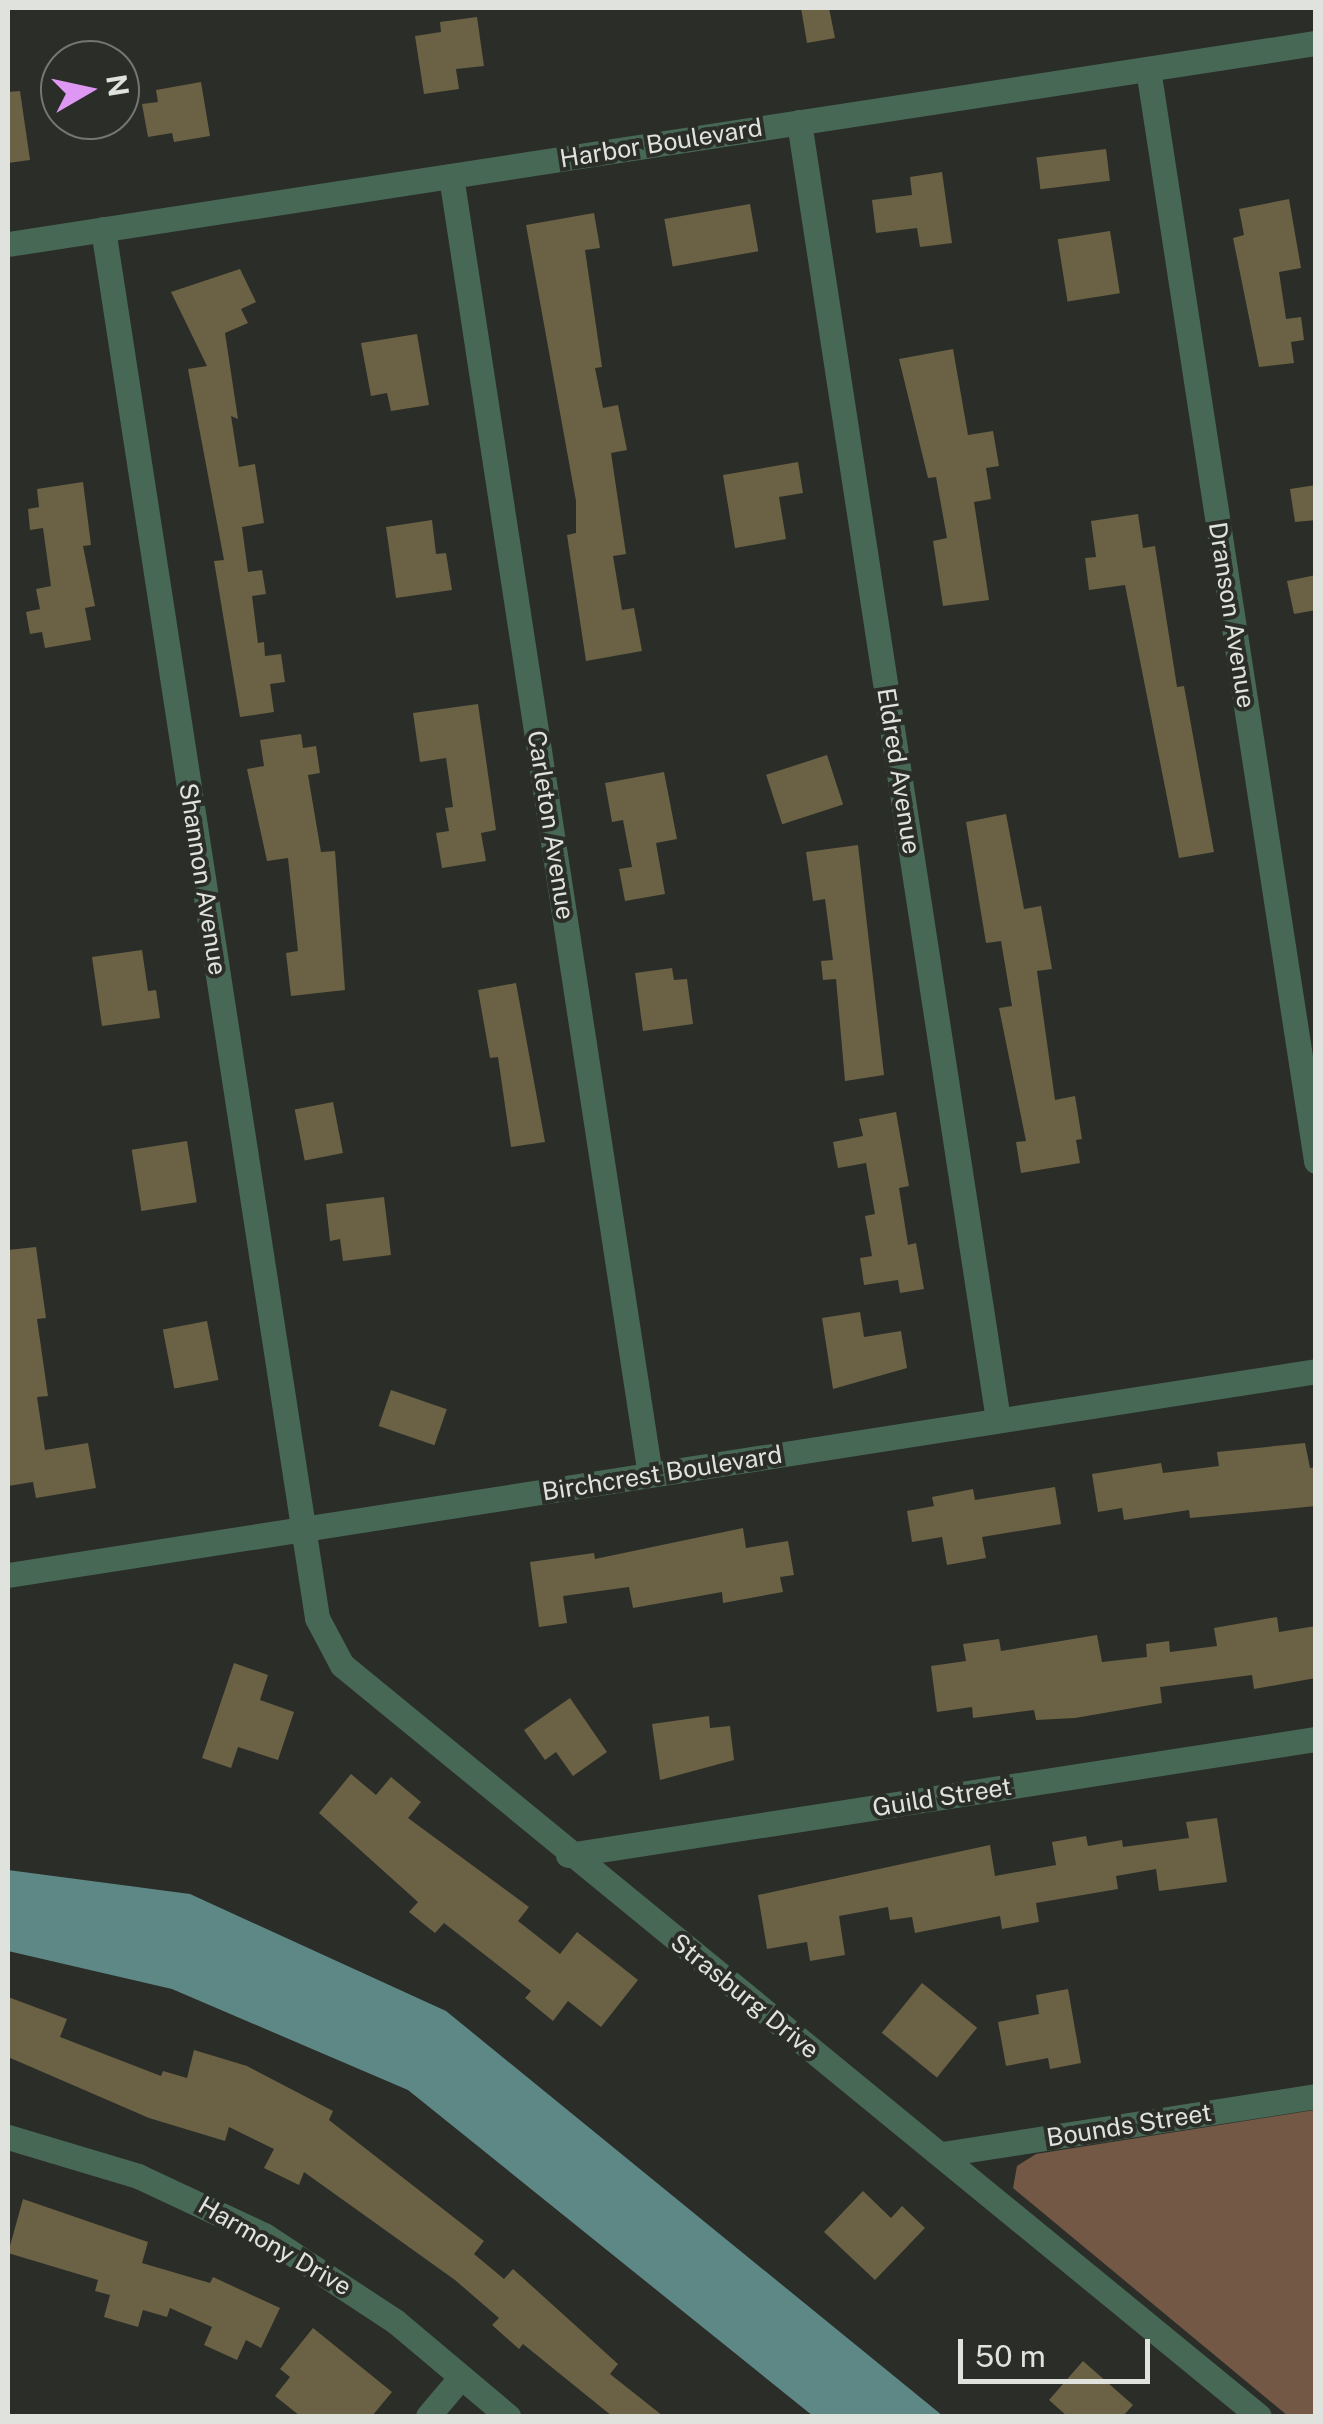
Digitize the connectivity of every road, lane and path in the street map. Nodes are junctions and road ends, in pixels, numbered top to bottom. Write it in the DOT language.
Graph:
graph roads {
  1 [pos="1316,43"];
  2 [pos="1148,69"];
  3 [pos="799,122"];
  4 [pos="451,176"];
  5 [pos="102,229"];
  6 [pos="8,244"];
  7 [pos="1316,1162"];
  8 [pos="1316,1371"];
  9 [pos="998,1420"];
  10 [pos="650,1475"];
  11 [pos="302,1529"];
  12 [pos="8,1575"];
  13 [pos="1316,1739"];
  14 [pos="568,1855"];
  15 [pos="1316,2096"];
  16 [pos="8,2137"];
  17 [pos="942,2154"];
  18 [pos="461,2377"];
  19 [pos="428,2416"];
  20 [pos="508,2416"];
  21 [pos="1259,2416"];
  1 -- 2 [label="street, Harbor Boulevard"];
  2 -- 3 [label="street, Harbor Boulevard"];
  2 -- 7 [label="street, Dranson Avenue"];
  3 -- 4 [label="street, Harbor Boulevard"];
  3 -- 9 [label="street, Eldred Avenue"];
  4 -- 5 [label="street, Harbor Boulevard"];
  4 -- 10 [label="street, Carleton Avenue"];
  5 -- 6 [label="street, Harbor Boulevard"];
  5 -- 11 [label="street, Shannon Avenue"];
  8 -- 9 [label="street, Birchcrest Boulevard"];
  9 -- 10 [label="street, Birchcrest Boulevard"];
  10 -- 11 [label="street, Birchcrest Boulevard"];
  11 -- 12 [label="street, Birchcrest Boulevard"];
  11 -- 14 [label="street, Strasburg Drive"];
  13 -- 14 [label="street, Guild Street"];
  14 -- 17 [label="street, Strasburg Drive"];
  15 -- 17 [label="street, Bounds Street"];
  16 -- 18 [label="street, Harmony Drive"];
  17 -- 21 [label="street, Strasburg Drive"];
  18 -- 19 [label="street"];
  18 -- 20 [label="street, Harmony Drive"];
}
